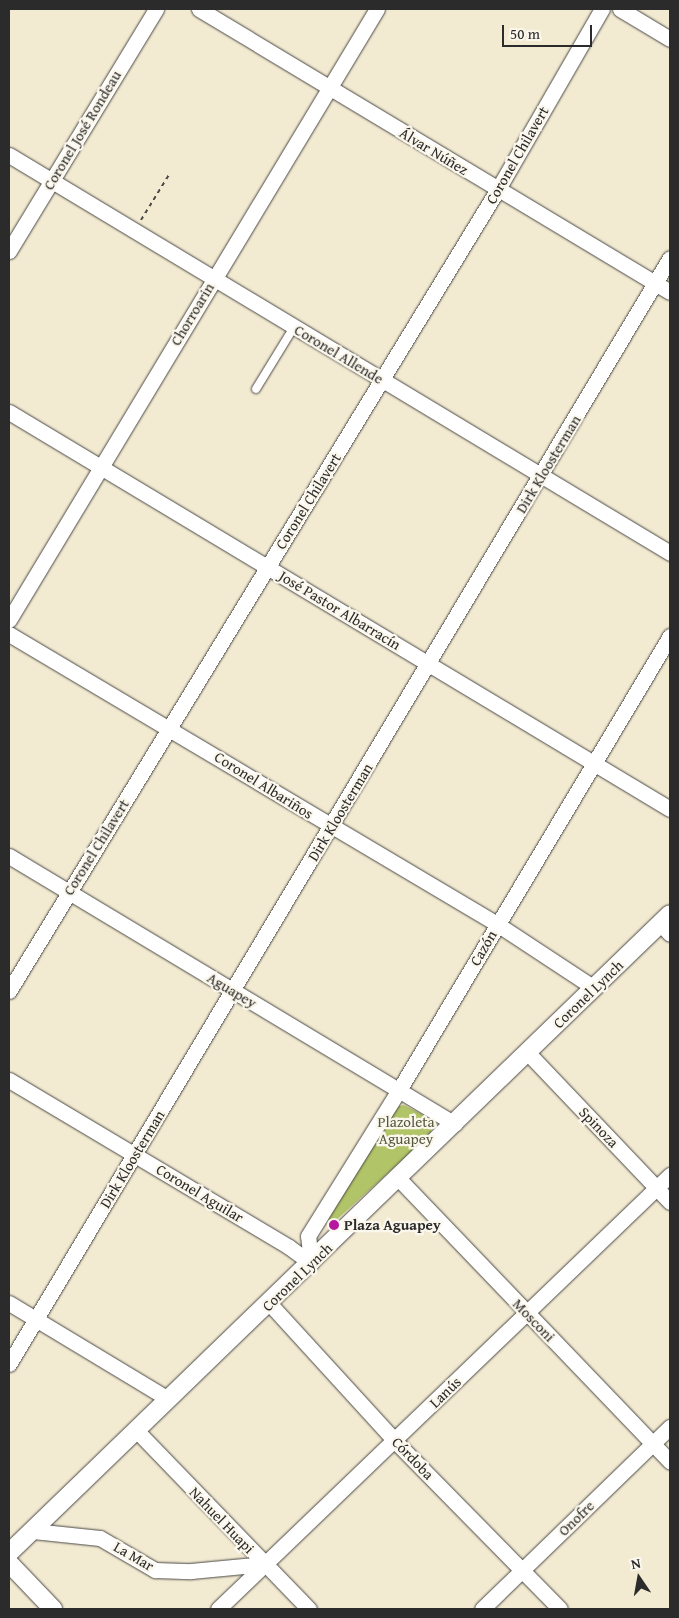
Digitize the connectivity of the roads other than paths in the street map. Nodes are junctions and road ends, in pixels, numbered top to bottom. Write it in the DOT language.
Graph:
graph roads {
  1 [pos="156,9"];
  2 [pos="199,9"];
  3 [pos="377,9"];
  4 [pos="602,9"];
  5 [pos="620,9"];
  6 [pos="670,39"];
  7 [pos="329,87"];
  8 [pos="9,155"];
  9 [pos="51,180"];
  10 [pos="498,189"];
  11 [pos="9,251"];
  12 [pos="670,258"];
  13 [pos="213,278"];
  14 [pos="655,283"];
  15 [pos="670,292"];
  16 [pos="294,327"];
  17 [pos="383,380"];
  18 [pos="256,388"];
  19 [pos="9,412"];
  20 [pos="101,468"];
  21 [pos="543,474"];
  22 [pos="670,552"];
  23 [pos="267,566"];
  24 [pos="9,620"];
  25 [pos="9,634"];
  26 [pos="670,636"];
  27 [pos="429,664"];
  28 [pos="170,728"];
  29 [pos="594,762"];
  30 [pos="670,809"];
  31 [pos="332,827"];
  32 [pos="9,856"];
  33 [pos="68,892"];
  34 [pos="497,924"];
  35 [pos="667,924"];
  36 [pos="594,988"];
  37 [pos="232,990"];
  38 [pos="9,991"];
  39 [pos="527,1052"];
  40 [pos="9,1080"];
  41 [pos="399,1090"];
  42 [pos="455,1124"];
  43 [pos="135,1154"];
  44 [pos="670,1174"];
  45 [pos="398,1178"];
  46 [pos="657,1188"];
  47 [pos="670,1202"];
  48 [pos="311,1263"];
  49 [pos="9,1303"];
  50 [pos="270,1304"];
  51 [pos="527,1313"];
  52 [pos="35,1319"];
  53 [pos="9,1364"];
  54 [pos="168,1399"];
  55 [pos="670,1427"];
  56 [pos="136,1430"];
  57 [pos="395,1440"];
  58 [pos="653,1444"];
  59 [pos="670,1462"];
  60 [pos="33,1531"];
  61 [pos="9,1553"];
  62 [pos="9,1564"];
  63 [pos="265,1564"];
  64 [pos="523,1570"];
  65 [pos="53,1609"];
  66 [pos="218,1609"];
  67 [pos="308,1609"];
  68 [pos="482,1609"];
  69 [pos="560,1609"];
  1 -- 9 [label="street, Coronel José Rondeau"];
  2 -- 7 [label="street, Álvar Núñez"];
  3 -- 7 [label="street, Chorroarin"];
  4 -- 10 [label="street, Coronel Chilavert"];
  5 -- 6 [label="street"];
  7 -- 10 [label="street, Álvar Núñez"];
  7 -- 13 [label="street, Chorroarin"];
  8 -- 9 [label="street, Coronel Allende"];
  9 -- 11 [label="street, Coronel José Rondeau"];
  9 -- 13 [label="street, Coronel Allende"];
  10 -- 14 [label="street, Álvar Núñez"];
  10 -- 17 [label="street, Coronel Chilavert"];
  12 -- 14 [label="street, Dirk Kloosterman"];
  13 -- 16 [label="street, Coronel Allende"];
  13 -- 20 [label="street, Chorroarin"];
  14 -- 15 [label="street, Álvar Núñez"];
  14 -- 21 [label="street, Dirk Kloosterman"];
  16 -- 17 [label="street, Coronel Allende"];
  16 -- 18 [label="lane"];
  17 -- 21 [label="street, Coronel Allende"];
  17 -- 23 [label="street, Coronel Chilavert"];
  19 -- 20 [label="street, José Pastor Albarracín"];
  20 -- 23 [label="street, José Pastor Albarracín"];
  20 -- 24 [label="street, Chorroarin"];
  21 -- 22 [label="street, Coronel Allende"];
  21 -- 27 [label="street, Dirk Kloosterman"];
  23 -- 27 [label="street, José Pastor Albarracín"];
  23 -- 28 [label="street, Coronel Chilavert"];
  25 -- 28 [label="street, Coronel Albariños"];
  26 -- 29 [label="street, Cazón"];
  27 -- 29 [label="street, José Pastor Albarracín"];
  27 -- 31 [label="street, Dirk Kloosterman"];
  28 -- 31 [label="street, Coronel Albariños"];
  28 -- 33 [label="street, Coronel Chilavert"];
  29 -- 30 [label="street, José Pastor Albarracín"];
  29 -- 34 [label="street, Cazón"];
  31 -- 34 [label="street, Coronel Albariños"];
  31 -- 37 [label="street, Dirk Kloosterman"];
  32 -- 33 [label="street, Aguapey"];
  33 -- 37 [label="street, Aguapey"];
  33 -- 38 [label="street, Coronel Chilavert"];
  34 -- 36 [label="street, Coronel Albariños"];
  34 -- 41 [label="street, Cazón"];
  35 -- 36 [label="street, Coronel Lynch"];
  36 -- 39 [label="street, Coronel Lynch"];
  37 -- 41 [label="street, Aguapey"];
  37 -- 43 [label="street, Dirk Kloosterman"];
  39 -- 42 [label="street, Coronel Lynch"];
  39 -- 46 [label="street, Spinoza"];
  40 -- 43 [label="street, Coronel Aguilar"];
  41 -- 42 [label="street, Aguapey"];
  41 -- 48 [label="street, Cazón"];
  42 -- 45 [label="street, Coronel Lynch"];
  43 -- 48 [label="street, Coronel Aguilar"];
  43 -- 52 [label="street, Dirk Kloosterman"];
  44 -- 46 [label="street, Lanús"];
  45 -- 48 [label="street, Coronel Lynch"];
  45 -- 51 [label="street, Mosconi"];
  46 -- 47 [label="street, Spinoza"];
  46 -- 51 [label="street, Lanús"];
  48 -- 50 [label="street, Coronel Lynch"];
  49 -- 52 [label="street"];
  50 -- 54 [label="street, Coronel Lynch"];
  50 -- 57 [label="street, Córdoba"];
  51 -- 57 [label="street, Lanús"];
  51 -- 58 [label="street, Mosconi"];
  52 -- 53 [label="street, Dirk Kloosterman"];
  52 -- 54 [label="street"];
  54 -- 56 [label="street, Coronel Lynch"];
  55 -- 58 [label="street, Onofre"];
  56 -- 60 [label="street, Coronel Lynch"];
  56 -- 63 [label="street, Nahuel Huapi"];
  57 -- 63 [label="street, Lanús"];
  57 -- 64 [label="street, Córdoba"];
  58 -- 59 [label="street, Mosconi"];
  58 -- 64 [label="street, Onofre"];
  60 -- 61 [label="street, Coronel Lynch"];
  60 -- 63 [label="street, La Mar"];
  62 -- 65 [label="street"];
  63 -- 66 [label="street, Lanús"];
  63 -- 67 [label="street, Nahuel Huapi"];
  64 -- 68 [label="street, Onofre"];
  64 -- 69 [label="street, Córdoba"];
}
